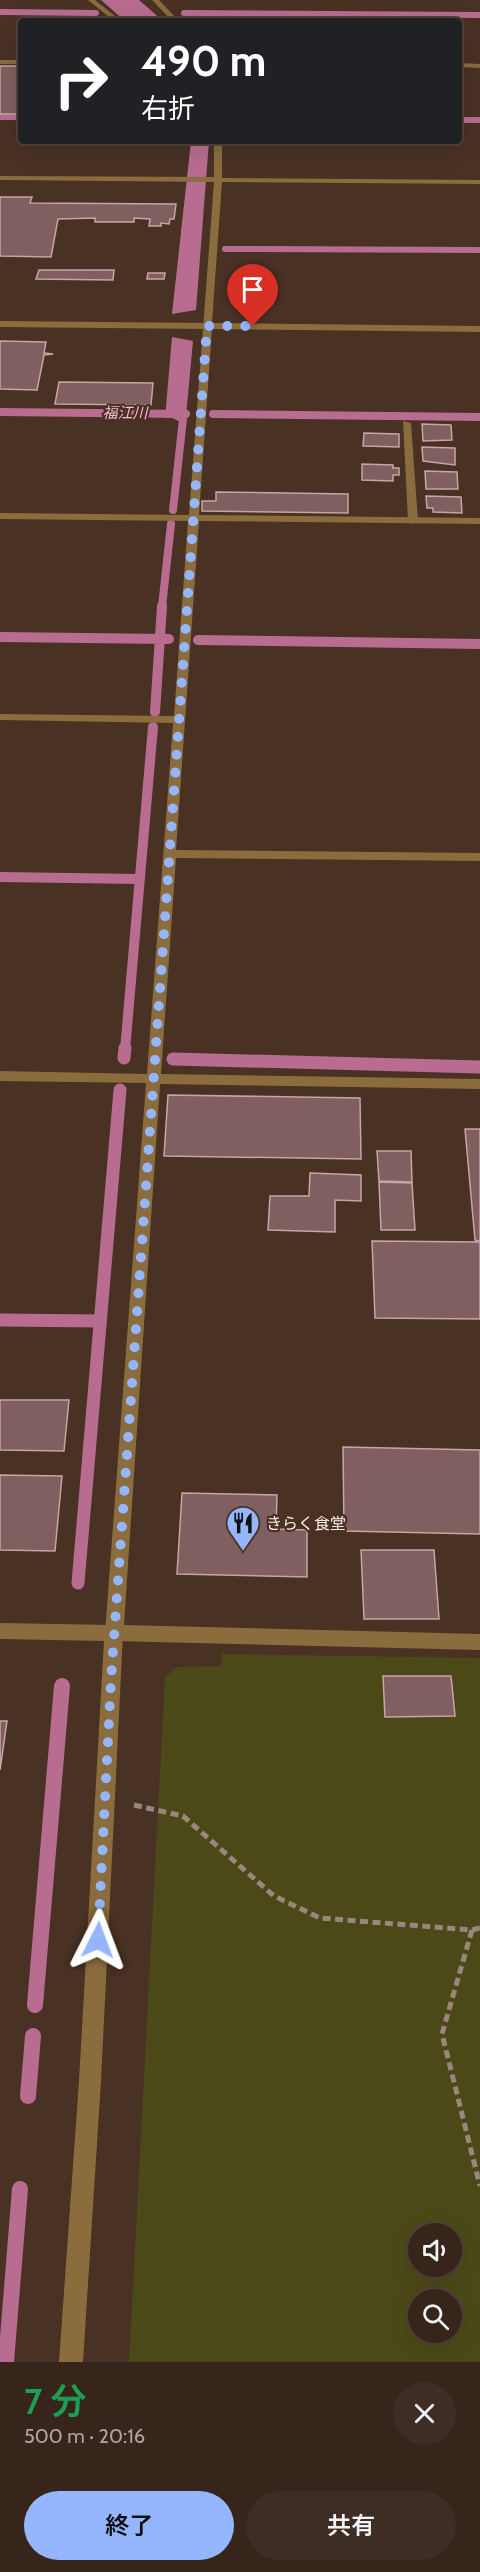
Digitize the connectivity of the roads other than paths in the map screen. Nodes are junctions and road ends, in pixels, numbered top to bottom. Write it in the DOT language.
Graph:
graph roads {
  1 [pos="91,0"];
  2 [pos="155,0"];
  3 [pos="114,18"];
  4 [pos="173,18"];
  5 [pos="0,62"];
  6 [pos="18,62"];
  7 [pos="462,65"];
  8 [pos="480,66"];
  9 [pos="218,144"];
  10 [pos="0,178"];
  11 [pos="214,180"];
  12 [pos="480,182"];
  13 [pos="0,324"];
  14 [pos="207,326"];
  15 [pos="480,328"];
  16 [pos="406,423"];
  17 [pos="0,516"];
  18 [pos="194,518"];
  19 [pos="413,521"];
  20 [pos="480,521"];
  21 [pos="0,717"];
  22 [pos="180,720"];
  23 [pos="169,854"];
  24 [pos="480,857"];
  25 [pos="0,1076"];
  26 [pos="153,1078"];
  27 [pos="480,1084"];
  28 [pos="0,1631"];
  29 [pos="114,1633"];
  30 [pos="480,1642"];
  31 [pos="71,2362"];
  1 -- 3 [label="street"];
  2 -- 4 [label="street"];
  5 -- 6 [label="street"];
  7 -- 8 [label="street"];
  9 -- 11 [label="street"];
  10 -- 11 [label="street"];
  11 -- 12 [label="street"];
  11 -- 14 [label="street"];
  13 -- 14 [label="street"];
  14 -- 15 [label="street"];
  14 -- 18 [label="street"];
  16 -- 19 [label="street"];
  17 -- 18 [label="street"];
  18 -- 19 [label="street"];
  18 -- 22 [label="street"];
  19 -- 20 [label="street"];
  21 -- 22 [label="street"];
  22 -- 23 [label="street"];
  23 -- 24 [label="street"];
  23 -- 26 [label="street"];
  25 -- 26 [label="street"];
  26 -- 27 [label="street"];
  26 -- 29 [label="street"];
  28 -- 29 [label="street"];
  29 -- 30 [label="street"];
  29 -- 31 [label="street"];
}
